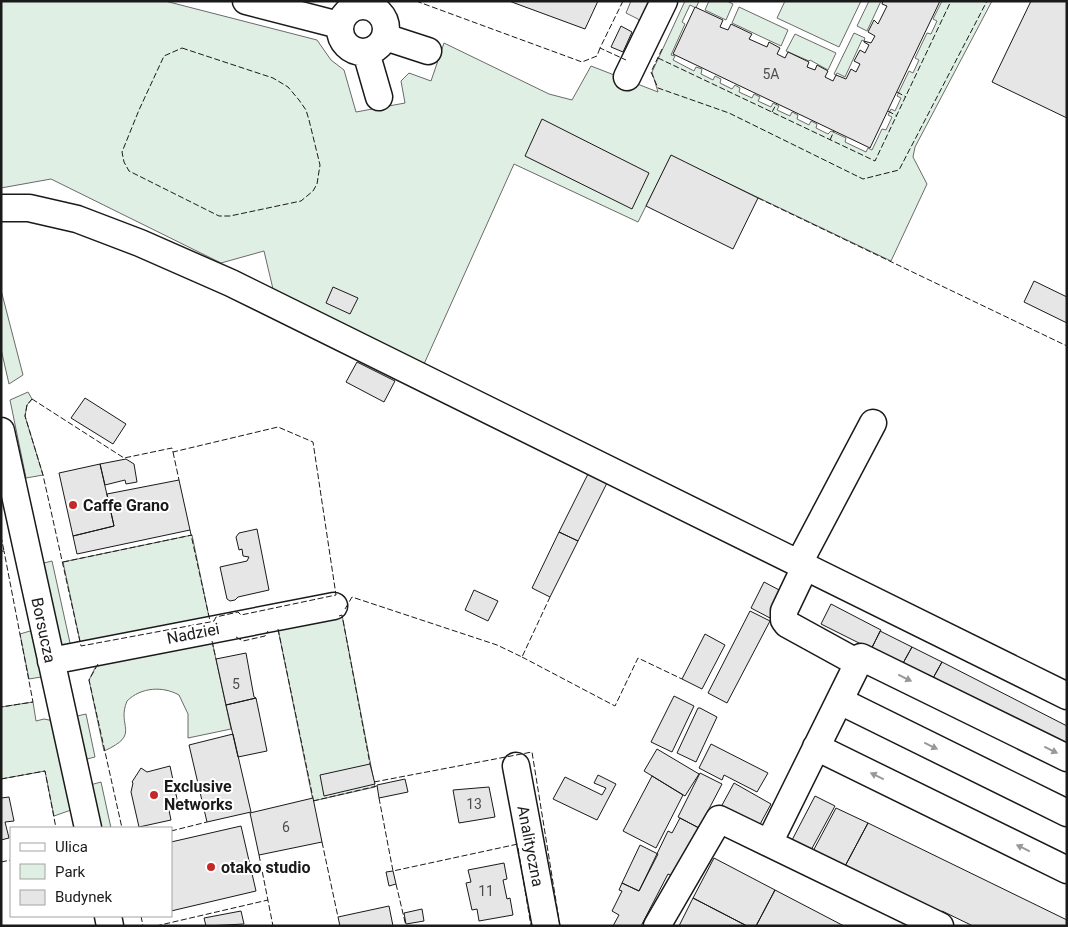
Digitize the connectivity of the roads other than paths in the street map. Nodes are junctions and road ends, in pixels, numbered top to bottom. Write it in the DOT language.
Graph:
graph roads {
  1 [pos="246,1"];
  2 [pos="664,1"];
  3 [pos="350,11"];
  4 [pos="375,44"];
  5 [pos="428,51"];
  6 [pos="626,77"];
  7 [pos="379,97"];
  8 [pos="1,208"];
  9 [pos="873,423"];
  10 [pos="1,431"];
  11 [pos="802,565"];
  12 [pos="334,606"];
  13 [pos="860,660"];
  14 [pos="51,661"];
  15 [pos="1067,696"];
  16 [pos="840,701"];
  17 [pos="816,747"];
  18 [pos="1067,758"];
  19 [pos="516,766"];
  20 [pos="1067,813"];
  21 [pos="88,827"];
  22 [pos="769,843"];
  23 [pos="1067,870"];
  24 [pos="546,926"];
  25 [pos="657,926"];
  26 [pos="940,926"];
  1 -- 3 [label="street"];
  2 -- 6 [label="street"];
  3 -- 4 [label="street"];
  3 -- 4 [label="street"];
  4 -- 5 [label="street"];
  4 -- 7 [label="street"];
  8 -- 11 [label="street"];
  9 -- 11 [label="street"];
  10 -- 14 [label="street, Borsucza"];
  11 -- 13 [label="street"];
  11 -- 15 [label="street"];
  12 -- 14 [label="street, Nadziei"];
  13 -- 16 [label="street"];
  13 -- 18 [label="street, one-way"];
  14 -- 21 [label="street, Borsucza"];
  16 -- 17 [label="street"];
  16 -- 20 [label="street, one-way"];
  17 -- 22 [label="street"];
  23 -- 17 [label="street, one-way"];
  19 -- 24 [label="street, Analityczna"];
  22 -- 25 [label="street"];
  22 -- 26 [label="street"];
}
